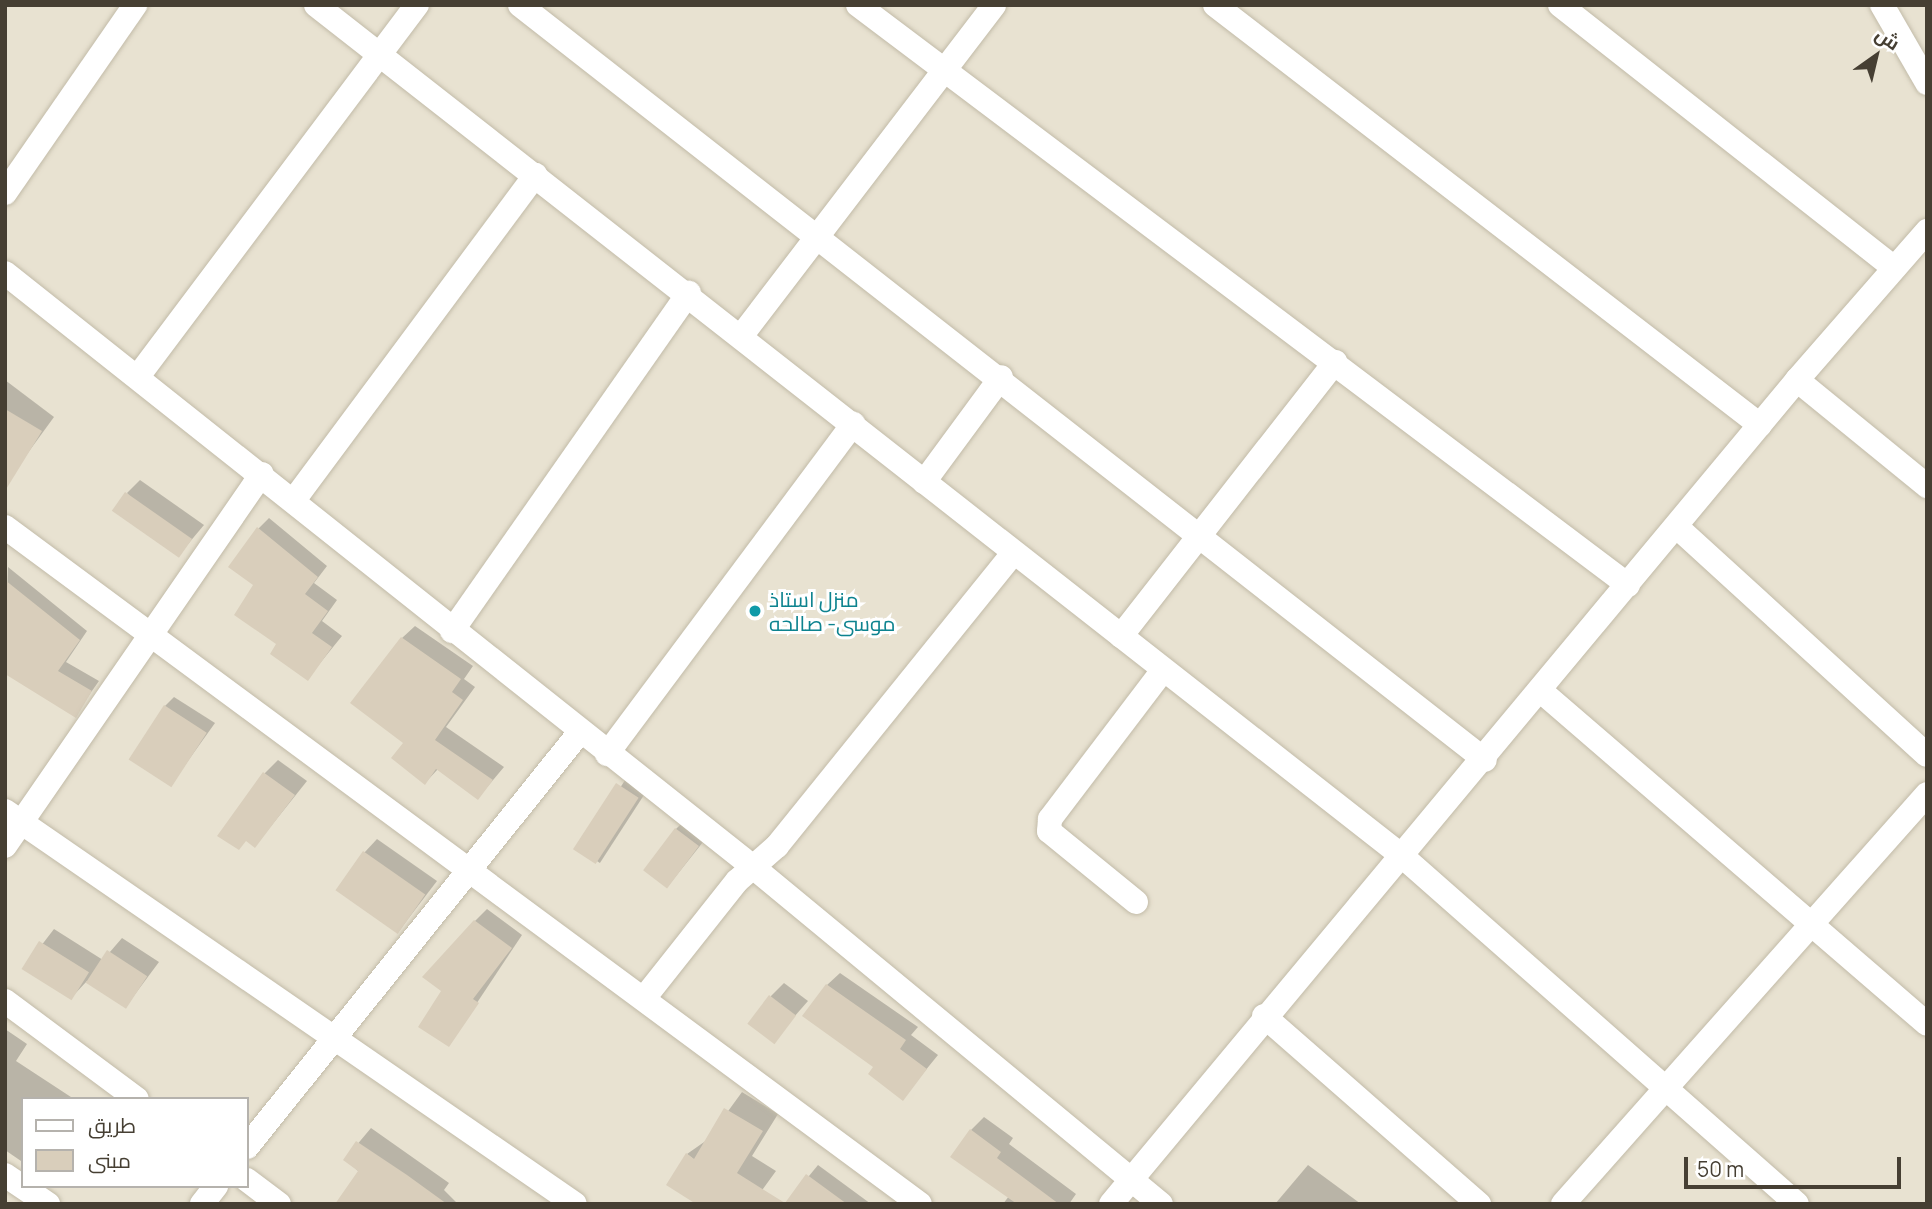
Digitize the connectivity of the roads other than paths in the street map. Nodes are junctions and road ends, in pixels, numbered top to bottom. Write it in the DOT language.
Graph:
graph roads {
  1 [pos="135,5"];
  2 [pos="316,5"];
  3 [pos="416,5"];
  4 [pos="520,5"];
  5 [pos="858,5"];
  6 [pos="994,5"];
  7 [pos="1216,5"];
  8 [pos="1560,5"];
  9 [pos="1882,5"];
  10 [pos="379,54"];
  11 [pos="945,72"];
  12 [pos="1927,83"];
  13 [pos="535,175"];
  14 [pos="5,193"];
  15 [pos="1927,231"];
  16 [pos="820,235"];
  17 [pos="1893,267"];
  18 [pos="5,273"];
  19 [pos="689,293"];
  20 [pos="743,335"];
  21 [pos="1335,362"];
  22 [pos="139,375"];
  23 [pos="1001,377"];
  24 [pos="1797,380"];
  25 [pos="853,424"];
  26 [pos="1760,425"];
  27 [pos="262,474"];
  28 [pos="924,482"];
  29 [pos="1927,486"];
  30 [pos="294,500"];
  31 [pos="5,527"];
  32 [pos="1677,527"];
  33 [pos="1202,537"];
  34 [pos="1013,554"];
  35 [pos="1628,585"];
  36 [pos="452,631"];
  37 [pos="150,633"];
  38 [pos="1121,636"];
  39 [pos="1163,670"];
  40 [pos="1542,692"];
  41 [pos="580,732"];
  42 [pos="607,754"];
  43 [pos="1927,754"];
  44 [pos="1485,760"];
  45 [pos="1927,793"];
  46 [pos="13,817"];
  47 [pos="5,846"];
  48 [pos="1402,856"];
  49 [pos="753,867"];
  50 [pos="466,869"];
  51 [pos="1136,902"];
  52 [pos="1812,927"];
  53 [pos="645,997"];
  54 [pos="5,1001"];
  55 [pos="1265,1016"];
  56 [pos="1927,1024"];
  57 [pos="331,1041"];
  58 [pos="1663,1088"];
  59 [pos="134,1097"];
  60 [pos="248,1146"];
  61 [pos="5,1175"];
  62 [pos="1133,1179"];
  63 [pos="248,1181"];
  64 [pos="21,1186"];
  65 [pos="24,1188"];
  66 [pos="214,1188"];
  67 [pos="48,1204"];
  68 [pos="202,1204"];
  69 [pos="279,1204"];
  70 [pos="575,1204"];
  71 [pos="920,1204"];
  72 [pos="1111,1204"];
  73 [pos="1161,1204"];
  74 [pos="1479,1204"];
  75 [pos="1563,1204"];
  76 [pos="1797,1204"];
  1 -- 14 [label="street"];
  2 -- 10 [label="street"];
  3 -- 10 [label="street"];
  4 -- 16 [label="street"];
  5 -- 11 [label="street"];
  6 -- 11 [label="street"];
  7 -- 26 [label="street"];
  8 -- 17 [label="street"];
  9 -- 12 [label="street"];
  10 -- 13 [label="street"];
  10 -- 22 [label="street"];
  11 -- 16 [label="street"];
  11 -- 21 [label="street"];
  13 -- 19 [label="street"];
  13 -- 30 [label="street"];
  15 -- 17 [label="street"];
  16 -- 20 [label="street"];
  16 -- 23 [label="street"];
  17 -- 24 [label="street"];
  18 -- 22 [label="street"];
  19 -- 20 [label="street"];
  19 -- 36 [label="street"];
  20 -- 25 [label="street"];
  21 -- 33 [label="street"];
  21 -- 35 [label="street"];
  22 -- 27 [label="street"];
  23 -- 28 [label="street"];
  23 -- 33 [label="street"];
  24 -- 26 [label="street"];
  24 -- 29 [label="street"];
  25 -- 28 [label="street"];
  25 -- 42 [label="street"];
  26 -- 32 [label="street"];
  27 -- 30 [label="street"];
  27 -- 37 [label="street"];
  28 -- 34 [label="street"];
  30 -- 36 [label="street"];
  31 -- 37 [label="street"];
  32 -- 35 [label="street"];
  32 -- 43 [label="street"];
  33 -- 38 [label="street"];
  33 -- 44 [label="street"];
  34 -- 38 [label="street"];
  34 -- 49 [label="street"];
  35 -- 40 [label="street"];
  36 -- 41 [label="street"];
  37 -- 46 [label="street"];
  37 -- 50 [label="street"];
  38 -- 39 [label="street"];
  39 -- 48 [label="street"];
  39 -- 51 [label="street"];
  40 -- 44 [label="street"];
  40 -- 52 [label="street"];
  41 -- 42 [label="street"];
  41 -- 50 [label="street"];
  42 -- 49 [label="street"];
  44 -- 48 [label="street"];
  45 -- 52 [label="street"];
  46 -- 47 [label="street"];
  46 -- 57 [label="street"];
  48 -- 55 [label="street"];
  48 -- 58 [label="street"];
  49 -- 53 [label="street"];
  49 -- 62 [label="street"];
  50 -- 53 [label="street"];
  50 -- 57 [label="street"];
  52 -- 56 [label="street"];
  52 -- 58 [label="street"];
  53 -- 71 [label="street"];
  54 -- 59 [label="street"];
  55 -- 62 [label="street"];
  55 -- 74 [label="street"];
  57 -- 60 [label="street"];
  57 -- 70 [label="street"];
  58 -- 75 [label="street"];
  58 -- 76 [label="street"];
  61 -- 64 [label="street"];
  62 -- 72 [label="street"];
  62 -- 73 [label="street"];
  63 -- 69 [label="street"];
  65 -- 67 [label="street"];
  66 -- 68 [label="street"];
}
